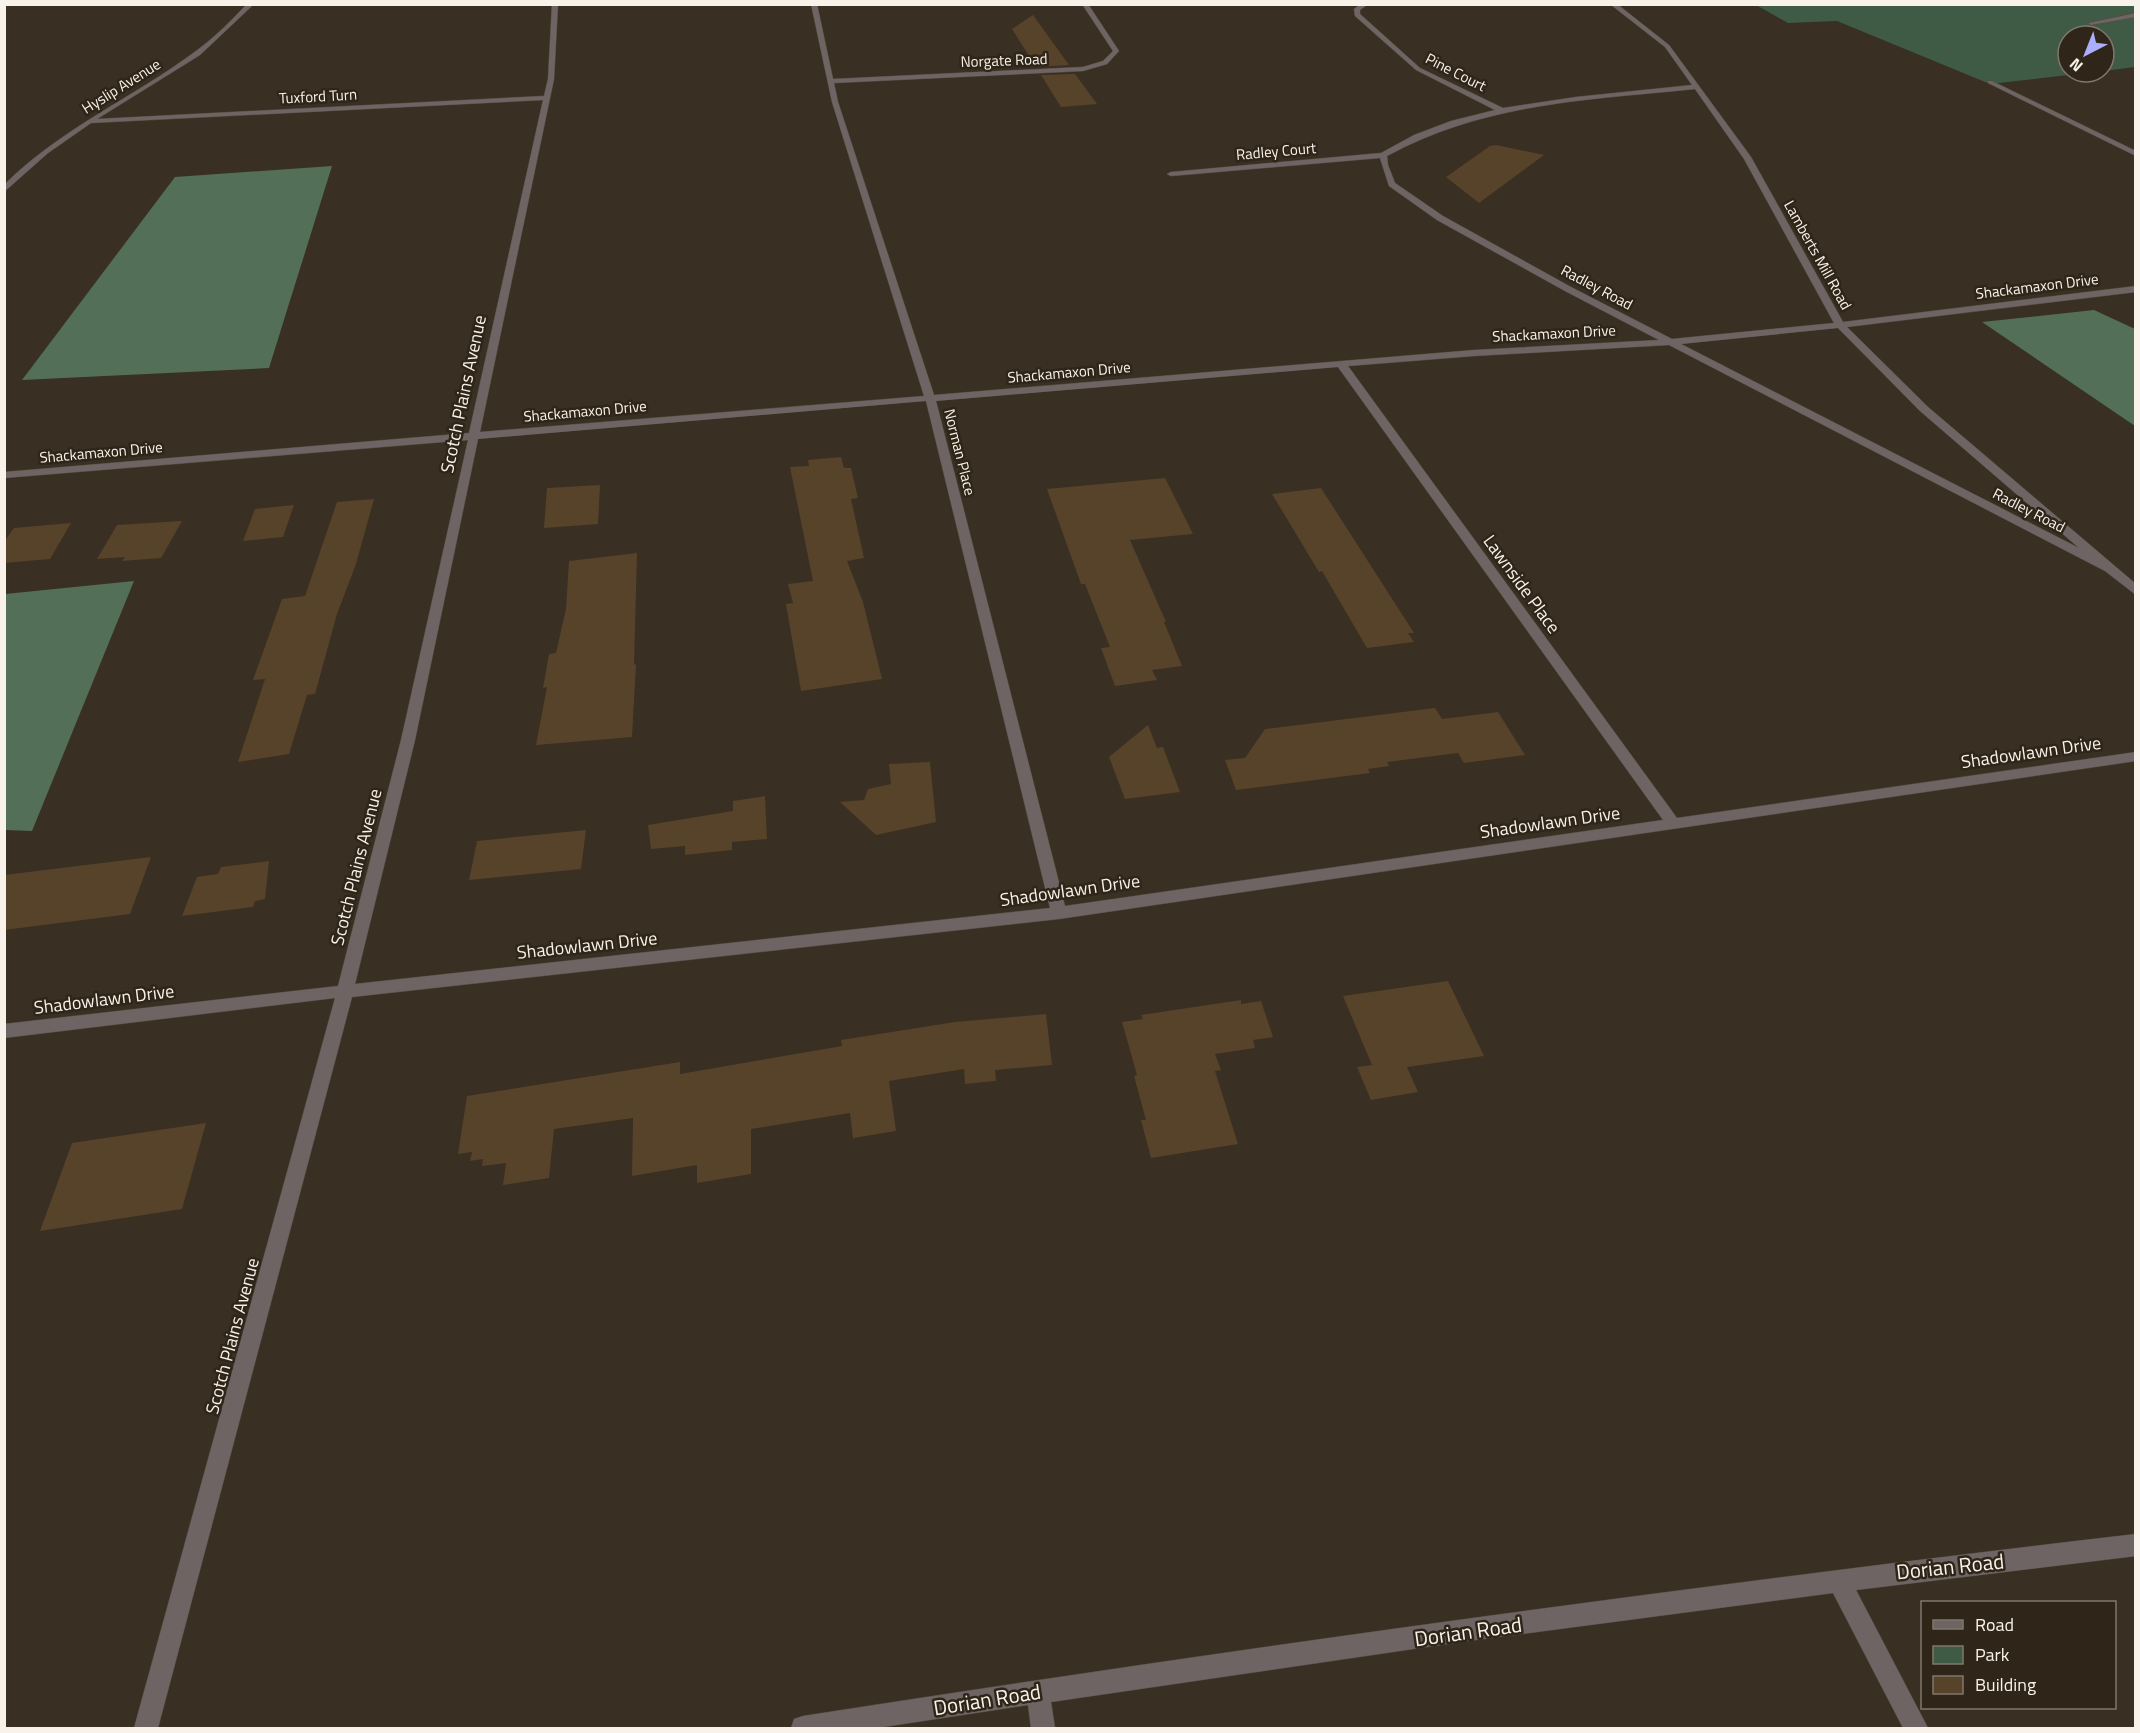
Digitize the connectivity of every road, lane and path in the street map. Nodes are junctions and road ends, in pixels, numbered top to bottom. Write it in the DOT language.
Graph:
graph roads {
  1 [pos="251,4"];
  2 [pos="555,4"];
  3 [pos="814,4"];
  4 [pos="1085,4"];
  5 [pos="1613,4"];
  6 [pos="1364,5"];
  7 [pos="2136,15"];
  8 [pos="2091,23"];
  9 [pos="830,81"];
  10 [pos="1990,82"];
  11 [pos="1696,87"];
  12 [pos="546,98"];
  13 [pos="1501,110"];
  14 [pos="91,121"];
  15 [pos="2136,154"];
  16 [pos="1383,155"];
  17 [pos="1171,174"];
  18 [pos="4,190"];
  19 [pos="2136,289"];
  20 [pos="1840,325"];
  21 [pos="1669,342"];
  22 [pos="1341,364"];
  23 [pos="930,398"];
  24 [pos="474,436"];
  25 [pos="4,475"];
  26 [pos="2109,568"];
  27 [pos="2136,591"];
  28 [pos="2136,756"];
  29 [pos="1674,824"];
  30 [pos="1059,913"];
  31 [pos="345,990"];
  32 [pos="4,1030"];
  33 [pos="2136,1545"];
  34 [pos="1838,1579"];
  35 [pos="1038,1691"];
  36 [pos="146,1728"];
  37 [pos="803,1728"];
  38 [pos="1042,1728"];
  39 [pos="1916,1728"];
  1 -- 14 [label="street, Hyslip Avenue"];
  2 -- 12 [label="street, Scotch Plains Avenue"];
  3 -- 9 [label="street, Norman Place"];
  4 -- 9 [label="street, Norgate Road"];
  5 -- 11 [label="street, Lamberts Mill Road"];
  6 -- 13 [label="street, Pine Court"];
  7 -- 8 [label="street"];
  9 -- 23 [label="street, Norman Place"];
  10 -- 15 [label="street"];
  11 -- 13 [label="street"];
  11 -- 20 [label="street, Lamberts Mill Road"];
  12 -- 14 [label="street, Tuxford Turn"];
  12 -- 24 [label="street, Scotch Plains Avenue"];
  13 -- 16 [label="street"];
  14 -- 18 [label="street, Hyslip Avenue"];
  16 -- 17 [label="street, Radley Court"];
  16 -- 21 [label="street, Radley Road"];
  19 -- 20 [label="street, Shackamaxon Drive"];
  20 -- 21 [label="street, Shackamaxon Drive"];
  20 -- 26 [label="street, Lamberts Mill Road"];
  21 -- 22 [label="street, Shackamaxon Drive"];
  21 -- 26 [label="street, Radley Road"];
  22 -- 23 [label="street, Shackamaxon Drive"];
  22 -- 29 [label="street, Lawnside Place"];
  23 -- 24 [label="street, Shackamaxon Drive"];
  23 -- 30 [label="street, Norman Place"];
  24 -- 25 [label="street, Shackamaxon Drive"];
  24 -- 31 [label="street, Scotch Plains Avenue"];
  26 -- 27 [label="street, Lamberts Mill Road"];
  28 -- 29 [label="street, Shadowlawn Drive"];
  29 -- 30 [label="street, Shadowlawn Drive"];
  30 -- 31 [label="street, Shadowlawn Drive"];
  31 -- 32 [label="street, Shadowlawn Drive"];
  31 -- 36 [label="street, Scotch Plains Avenue"];
  33 -- 34 [label="street, Dorian Road"];
  34 -- 35 [label="street, Dorian Road"];
  34 -- 39 [label="street"];
  35 -- 37 [label="street, Dorian Road"];
  35 -- 38 [label="street"];
}
